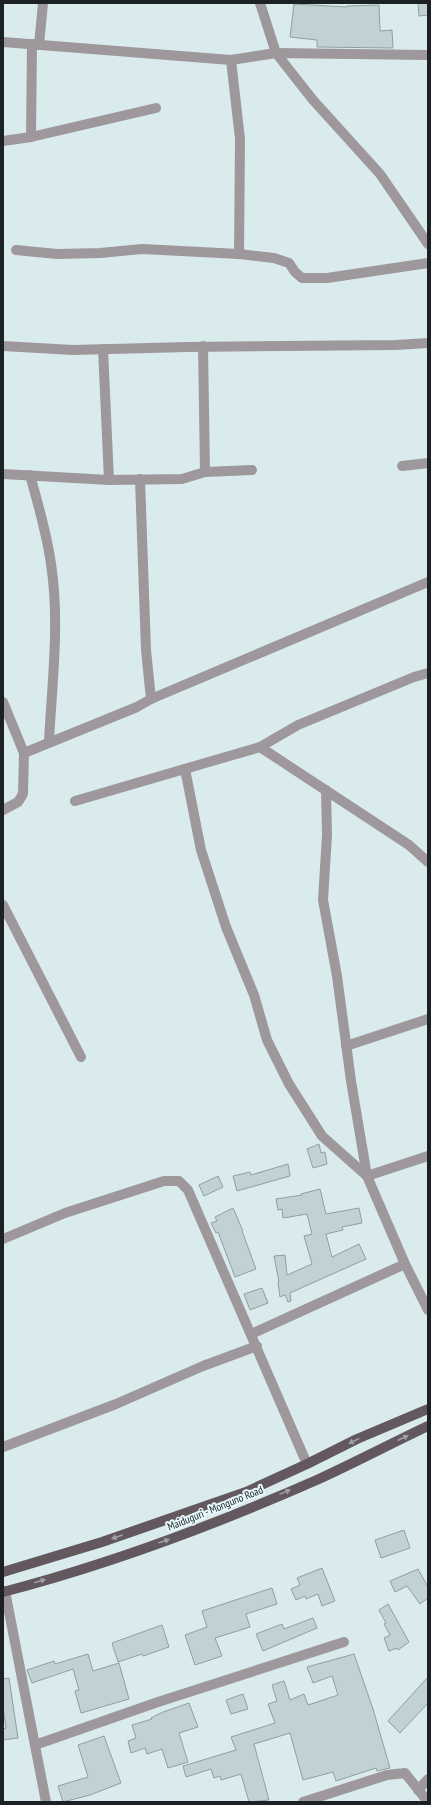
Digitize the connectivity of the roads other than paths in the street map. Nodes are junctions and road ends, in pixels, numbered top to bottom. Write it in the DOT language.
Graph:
graph roads {
  1 [pos="43,3"];
  2 [pos="260,3"];
  3 [pos="3,42"];
  4 [pos="36,45"];
  5 [pos="276,53"];
  6 [pos="428,55"];
  7 [pos="231,60"];
  8 [pos="156,108"];
  9 [pos="31,137"];
  10 [pos="3,141"];
  11 [pos="428,244"];
  12 [pos="16,250"];
  13 [pos="239,254"];
  14 [pos="428,262"];
  15 [pos="428,343"];
  16 [pos="3,346"];
  17 [pos="203,346"];
  18 [pos="103,349"];
  19 [pos="428,464"];
  20 [pos="402,466"];
  21 [pos="252,470"];
  22 [pos="205,472"];
  23 [pos="3,474"];
  24 [pos="30,475"];
  25 [pos="140,479"];
  26 [pos="109,480"];
  27 [pos="428,582"];
  28 [pos="428,673"];
  29 [pos="150,699"];
  30 [pos="3,702"];
  31 [pos="49,741"];
  32 [pos="260,747"];
  33 [pos="24,753"];
  34 [pos="185,769"];
  35 [pos="326,790"];
  36 [pos="75,800"];
  37 [pos="3,810"];
  38 [pos="428,862"];
  39 [pos="3,904"];
  40 [pos="428,1019"];
  41 [pos="346,1046"];
  42 [pos="81,1057"];
  43 [pos="428,1156"];
  44 [pos="367,1176"];
  45 [pos="3,1239"];
  46 [pos="405,1264"];
  47 [pos="428,1310"];
  48 [pos="251,1334"];
  49 [pos="257,1346"];
  50 [pos="428,1409"];
  51 [pos="428,1426"];
  52 [pos="3,1447"];
  53 [pos="307,1464"];
  54 [pos="3,1572"];
  55 [pos="4,1592"];
  56 [pos="344,1642"];
  57 [pos="35,1745"];
  58 [pos="428,1779"];
  59 [pos="418,1790"];
  60 [pos="46,1802"];
  61 [pos="303,1802"];
  62 [pos="428,1802"];
  1 -- 4 [label="street"];
  2 -- 5 [label="street"];
  3 -- 4 [label="street"];
  4 -- 7 [label="street"];
  4 -- 9 [label="street"];
  5 -- 6 [label="street"];
  5 -- 7 [label="street"];
  5 -- 11 [label="street"];
  7 -- 13 [label="street"];
  8 -- 9 [label="street"];
  9 -- 10 [label="street"];
  12 -- 13 [label="street"];
  13 -- 14 [label="street"];
  15 -- 17 [label="street"];
  16 -- 18 [label="street"];
  17 -- 18 [label="street"];
  17 -- 22 [label="street"];
  18 -- 26 [label="street"];
  19 -- 20 [label="street"];
  21 -- 22 [label="street"];
  22 -- 25 [label="street"];
  23 -- 24 [label="street"];
  24 -- 26 [label="street"];
  24 -- 31 [label="street"];
  25 -- 26 [label="street"];
  25 -- 29 [label="street"];
  27 -- 29 [label="street"];
  28 -- 32 [label="street"];
  29 -- 31 [label="street"];
  30 -- 33 [label="street"];
  31 -- 33 [label="street"];
  32 -- 34 [label="street"];
  32 -- 35 [label="street"];
  33 -- 37 [label="street"];
  34 -- 36 [label="street"];
  34 -- 44 [label="street"];
  35 -- 38 [label="street"];
  35 -- 41 [label="street"];
  39 -- 42 [label="street"];
  40 -- 41 [label="street"];
  41 -- 44 [label="street"];
  43 -- 44 [label="street"];
  44 -- 46 [label="street"];
  45 -- 48 [label="street"];
  46 -- 47 [label="street"];
  46 -- 48 [label="street"];
  48 -- 49 [label="street"];
  49 -- 52 [label="street"];
  49 -- 53 [label="street"];
  50 -- 53 [label="main road, Maiduguri - Monguno Road, one-way"];
  55 -- 51 [label="main road, Maiduguri - Monguno Road, one-way"];
  53 -- 54 [label="main road, Maiduguri - Monguno Road, one-way"];
  55 -- 57 [label="street"];
  56 -- 57 [label="street"];
  57 -- 60 [label="street"];
  58 -- 59 [label="street"];
  59 -- 61 [label="street"];
  59 -- 62 [label="street"];
}
